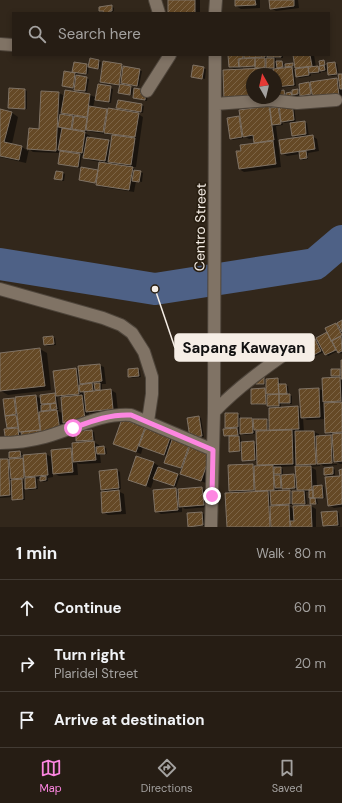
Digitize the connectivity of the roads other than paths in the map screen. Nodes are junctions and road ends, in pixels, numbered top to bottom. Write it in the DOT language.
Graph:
graph roads {
  1 [pos="155,0"];
  2 [pos="216,0"];
  3 [pos="159,12"];
  4 [pos="216,12"];
  5 [pos="0,44"];
  6 [pos="12,45"];
  7 [pos="169,56"];
  8 [pos="215,56"];
  9 [pos="147,91"];
  10 [pos="336,100"];
  11 [pos="215,104"];
  12 [pos="0,289"];
  13 [pos="295,347"];
  14 [pos="213,406"];
  15 [pos="148,421"];
  16 [pos="0,443"];
  17 [pos="213,450"];
  18 [pos="211,527"];
  1 -- 3 [label="street"];
  2 -- 4 [label="street"];
  5 -- 6 [label="street"];
  7 -- 9 [label="street"];
  8 -- 11 [label="street, Centro Street"];
  10 -- 11 [label="street"];
  11 -- 14 [label="street, Centro Street"];
  12 -- 15 [label="street"];
  13 -- 14 [label="street"];
  14 -- 17 [label="street, Centro Street"];
  15 -- 16 [label="street"];
  15 -- 17 [label="street"];
  17 -- 18 [label="street, Centro Street"];
}
